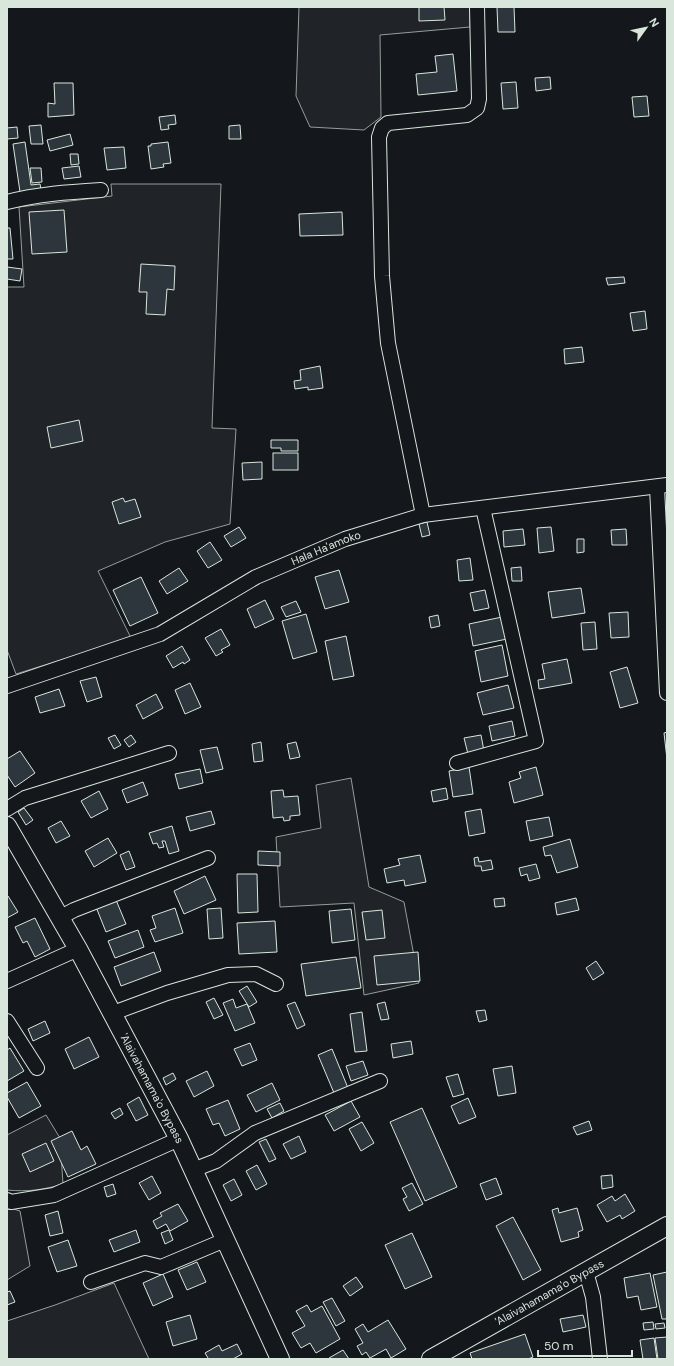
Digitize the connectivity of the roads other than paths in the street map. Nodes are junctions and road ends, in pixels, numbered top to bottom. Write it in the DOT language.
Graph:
graph roads {
  1 [pos="477,7"];
  2 [pos="101,190"];
  3 [pos="7,202"];
  4 [pos="662,486"];
  5 [pos="483,508"];
  6 [pos="423,515"];
  7 [pos="665,627"];
  8 [pos="7,686"];
  9 [pos="667,693"];
  10 [pos="169,753"];
  11 [pos="457,763"];
  12 [pos="7,809"];
  13 [pos="8,829"];
  14 [pos="208,858"];
  15 [pos="61,917"];
  16 [pos="78,948"];
  17 [pos="7,981"];
  18 [pos="276,984"];
  19 [pos="112,1013"];
  20 [pos="7,1021"];
  21 [pos="37,1068"];
  22 [pos="380,1081"];
  23 [pos="179,1139"];
  24 [pos="194,1170"];
  25 [pos="7,1200"];
  26 [pos="667,1226"];
  27 [pos="225,1240"];
  28 [pos="586,1272"];
  29 [pos="91,1282"];
  30 [pos="280,1359"];
  31 [pos="431,1359"];
  32 [pos="600,1359"];
  1 -- 6 [label="street"];
  2 -- 3 [label="street"];
  4 -- 5 [label="street, Hala Ha'amoko"];
  4 -- 7 [label="street"];
  5 -- 6 [label="street, Hala Ha'amoko"];
  5 -- 11 [label="street"];
  6 -- 8 [label="street, Hala Ha'amoko"];
  7 -- 9 [label="street"];
  10 -- 12 [label="street"];
  13 -- 15 [label="main road, 'Alaivahamama'o Bypass"];
  14 -- 15 [label="street"];
  15 -- 16 [label="main road, 'Alaivahamama'o Bypass"];
  16 -- 17 [label="street"];
  16 -- 19 [label="main road, 'Alaivahamama'o Bypass"];
  18 -- 19 [label="street"];
  19 -- 23 [label="main road, 'Alaivahamama'o Bypass"];
  20 -- 21 [label="street"];
  22 -- 24 [label="street"];
  23 -- 24 [label="main road, 'Alaivahamama'o Bypass"];
  23 -- 25 [label="street"];
  24 -- 27 [label="main road, 'Alaivahamama'o Bypass"];
  26 -- 28 [label="main road, 'Alaivahamama'o Bypass"];
  27 -- 29 [label="street"];
  27 -- 30 [label="main road, 'Alaivahamama'o Bypass"];
  28 -- 31 [label="main road, 'Alaivahamama'o Bypass"];
  28 -- 32 [label="street"];
}
